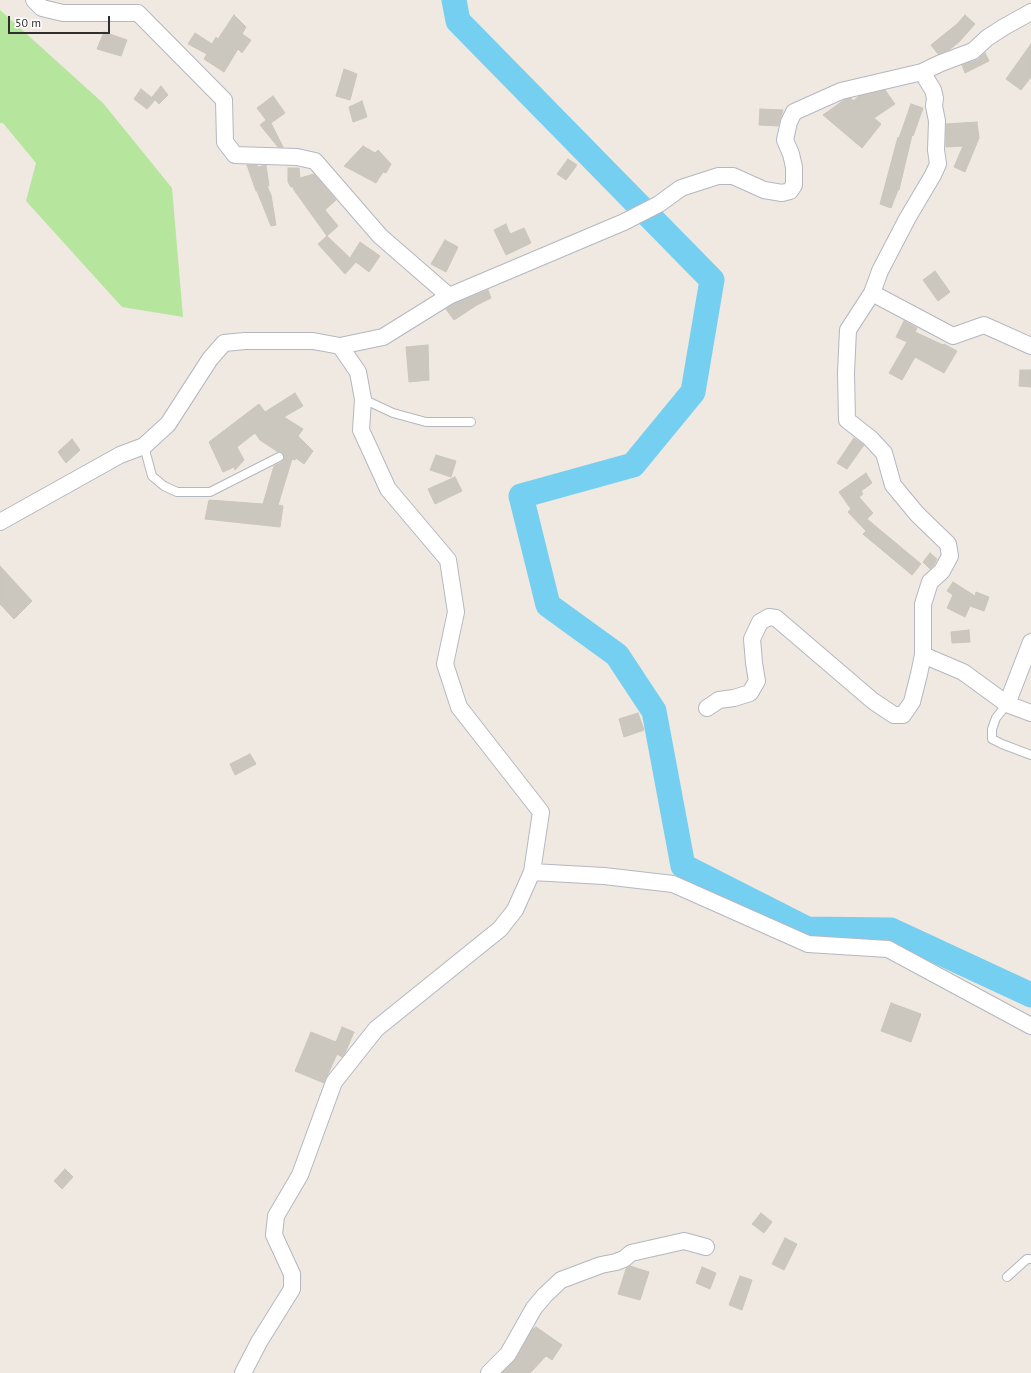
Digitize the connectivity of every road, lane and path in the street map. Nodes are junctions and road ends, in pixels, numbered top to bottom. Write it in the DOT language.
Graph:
graph roads {
  1 [pos="34,0"];
  2 [pos="1031,12"];
  3 [pos="922,72"];
  4 [pos="872,293"];
  5 [pos="449,296"];
  6 [pos="340,346"];
  7 [pos="1031,346"];
  8 [pos="363,399"];
  9 [pos="471,422"];
  10 [pos="144,446"];
  11 [pos="279,457"];
  12 [pos="0,522"];
  13 [pos="1031,642"];
  14 [pos="923,655"];
  15 [pos="1007,704"];
  16 [pos="707,708"];
  17 [pos="1031,713"];
  18 [pos="1031,755"];
  19 [pos="532,872"];
  20 [pos="1031,1026"];
  21 [pos="706,1247"];
  22 [pos="1031,1259"];
  23 [pos="1007,1277"];
  24 [pos="243,1373"];
  25 [pos="490,1373"];
  1 -- 5 [label="street"];
  2 -- 3 [label="street"];
  3 -- 4 [label="street"];
  3 -- 5 [label="street"];
  4 -- 7 [label="street"];
  4 -- 14 [label="street"];
  5 -- 6 [label="street"];
  6 -- 8 [label="street"];
  6 -- 10 [label="street"];
  8 -- 9 [label="lane"];
  8 -- 19 [label="street"];
  10 -- 11 [label="lane"];
  10 -- 12 [label="street"];
  13 -- 15 [label="street"];
  14 -- 15 [label="street"];
  14 -- 16 [label="street"];
  15 -- 17 [label="street"];
  15 -- 18 [label="lane"];
  19 -- 20 [label="street"];
  19 -- 24 [label="street"];
  21 -- 25 [label="street"];
  22 -- 23 [label="lane"];
}
